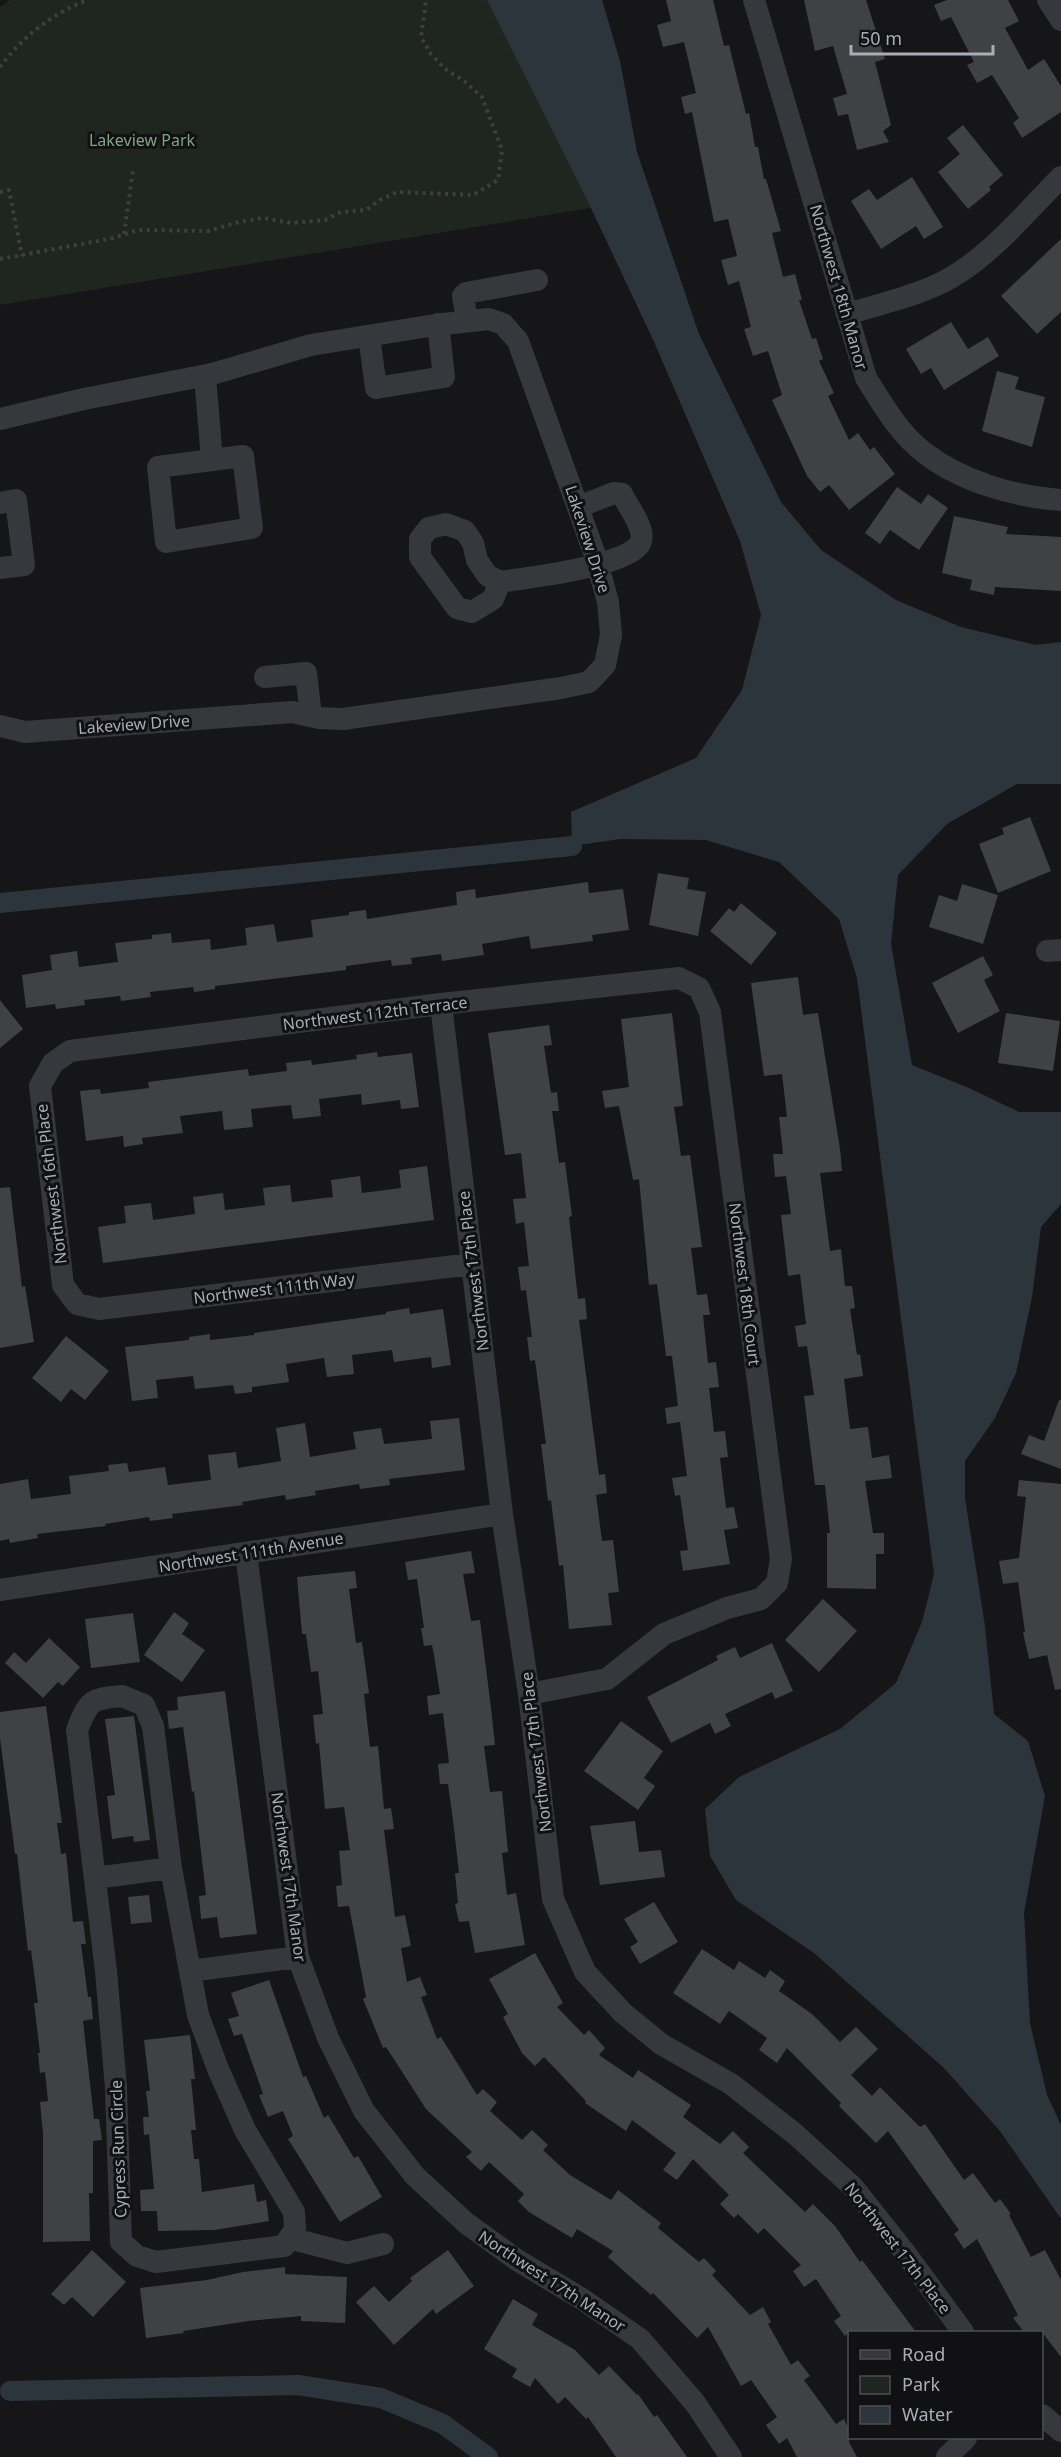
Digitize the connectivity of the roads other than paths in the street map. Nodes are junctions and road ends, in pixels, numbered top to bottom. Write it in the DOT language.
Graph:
graph roads {
  1 [pos="754,0"];
  2 [pos="1048,0"];
  3 [pos="1061,20"];
  4 [pos="1061,177"];
  5 [pos="537,280"];
  6 [pos="848,314"];
  7 [pos="467,321"];
  8 [pos="438,324"];
  9 [pos="369,336"];
  10 [pos="205,376"];
  11 [pos="0,419"];
  12 [pos="212,460"];
  13 [pos="1060,500"];
  14 [pos="0,503"];
  15 [pos="578,507"];
  16 [pos="599,566"];
  17 [pos="0,568"];
  18 [pos="500,582"];
  19 [pos="264,677"];
  20 [pos="311,716"];
  21 [pos="0,726"];
  22 [pos="699,988"];
  23 [pos="441,1004"];
  24 [pos="54,1063"];
  25 [pos="472,1264"];
  26 [pos="77,1304"];
  27 [pos="502,1514"];
  28 [pos="246,1553"];
  29 [pos="0,1590"];
  30 [pos="529,1694"];
  31 [pos="171,1868"];
  32 [pos="95,1878"];
  33 [pos="298,1957"];
  34 [pos="190,1971"];
  35 [pos="289,2238"];
  36 [pos="383,2244"];
  37 [pos="962,2331"];
  38 [pos="1043,2417"];
  39 [pos="1061,2431"];
  40 [pos="965,2439"];
  41 [pos="731,2457"];
  42 [pos="947,2457"];
  1 -- 6 [label="street, Northwest 18th Manor"];
  2 -- 3 [label="street"];
  4 -- 6 [label="street"];
  5 -- 7 [label="street"];
  6 -- 13 [label="street, Northwest 18th Manor"];
  7 -- 8 [label="street, Lakeview Drive"];
  7 -- 15 [label="street, Lakeview Drive"];
  8 -- 9 [label="street, Lakeview Drive"];
  8 -- 9 [label="street"];
  9 -- 10 [label="street, Lakeview Drive"];
  10 -- 11 [label="street, Lakeview Drive"];
  10 -- 12 [label="street"];
  12 -- 12 [label="street"];
  14 -- 17 [label="street"];
  15 -- 16 [label="street, Lakeview Drive"];
  15 -- 16 [label="street"];
  16 -- 18 [label="street"];
  16 -- 20 [label="street, Lakeview Drive"];
  19 -- 20 [label="street"];
  20 -- 21 [label="street, Lakeview Drive"];
  22 -- 23 [label="street, Northwest 112th Terrace"];
  22 -- 30 [label="street, Northwest 18th Court"];
  23 -- 24 [label="street, Northwest 112th Terrace"];
  23 -- 25 [label="street, Northwest 17th Place"];
  24 -- 26 [label="street, Northwest 16th Place"];
  25 -- 26 [label="street, Northwest 111th Way"];
  25 -- 27 [label="street, Northwest 17th Place"];
  27 -- 28 [label="street, Northwest 111th Avenue"];
  27 -- 30 [label="street, Northwest 17th Place"];
  28 -- 29 [label="street, Northwest 111th Avenue"];
  28 -- 33 [label="street, Northwest 17th Manor"];
  30 -- 37 [label="street, Northwest 17th Place"];
  31 -- 32 [label="street"];
  31 -- 32 [label="street, Cypress Run Circle"];
  31 -- 34 [label="street, Cypress Run Circle"];
  32 -- 35 [label="street, Cypress Run Circle"];
  33 -- 34 [label="street"];
  33 -- 41 [label="street, Northwest 17th Manor"];
  34 -- 35 [label="street, Cypress Run Circle"];
  35 -- 36 [label="street"];
  38 -- 39 [label="street"];
  40 -- 42 [label="street"];
}
